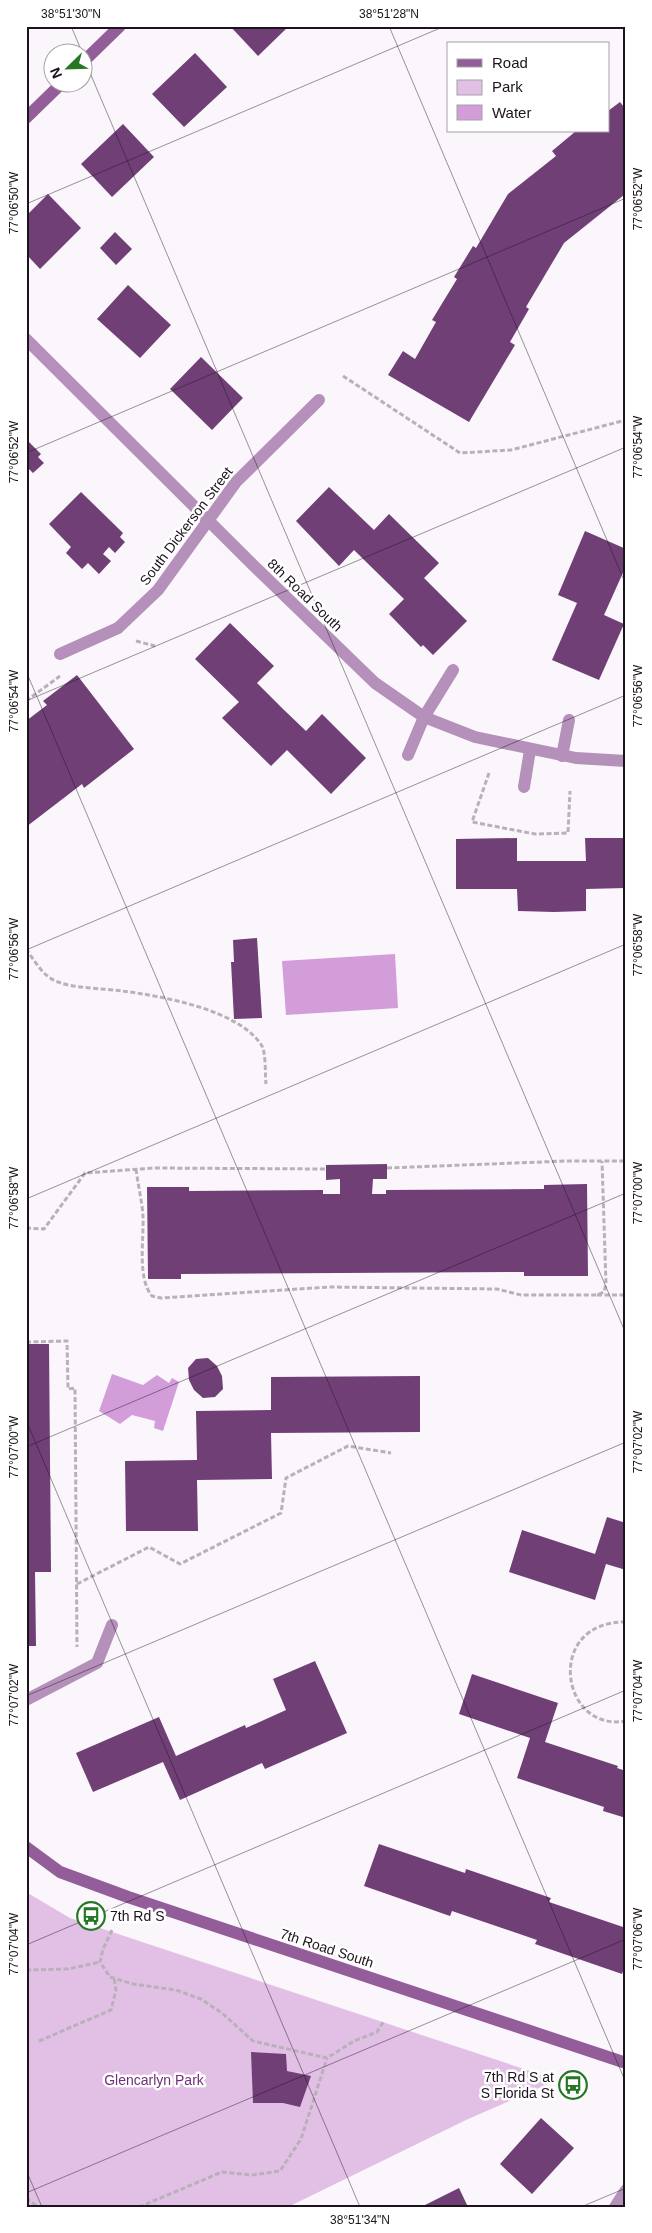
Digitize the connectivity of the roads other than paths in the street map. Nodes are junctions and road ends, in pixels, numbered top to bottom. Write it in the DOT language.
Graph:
graph roads {
  1 [pos="120,26"];
  2 [pos="92,53"];
  3 [pos="53,92"];
  4 [pos="26,118"];
  5 [pos="26,339"];
  6 [pos="319,400"];
  7 [pos="209,522"];
  8 [pos="60,654"];
  9 [pos="453,670"];
  10 [pos="424,717"];
  11 [pos="569,720"];
  12 [pos="530,750"];
  13 [pos="408,755"];
  14 [pos="562,756"];
  15 [pos="626,761"];
  16 [pos="524,787"];
  17 [pos="112,1624"];
  18 [pos="26,1700"];
  19 [pos="26,1847"];
  20 [pos="626,2063"];
  21 [pos="626,2190"];
  22 [pos="615,2207"];
  1 -- 2 [label="street"];
  3 -- 4 [label="street"];
  5 -- 7 [label="street, 8th Road South"];
  6 -- 7 [label="street, South Dickerson Street"];
  7 -- 8 [label="street, South Dickerson Street"];
  7 -- 10 [label="street, 8th Road South"];
  9 -- 10 [label="street"];
  10 -- 12 [label="street, 8th Road South"];
  10 -- 13 [label="street"];
  11 -- 14 [label="street"];
  12 -- 14 [label="street, 8th Road South"];
  12 -- 16 [label="street"];
  14 -- 15 [label="street, 8th Road South"];
  17 -- 18 [label="street"];
  19 -- 20 [label="street, 7th Road South"];
  21 -- 22 [label="street"];
}
